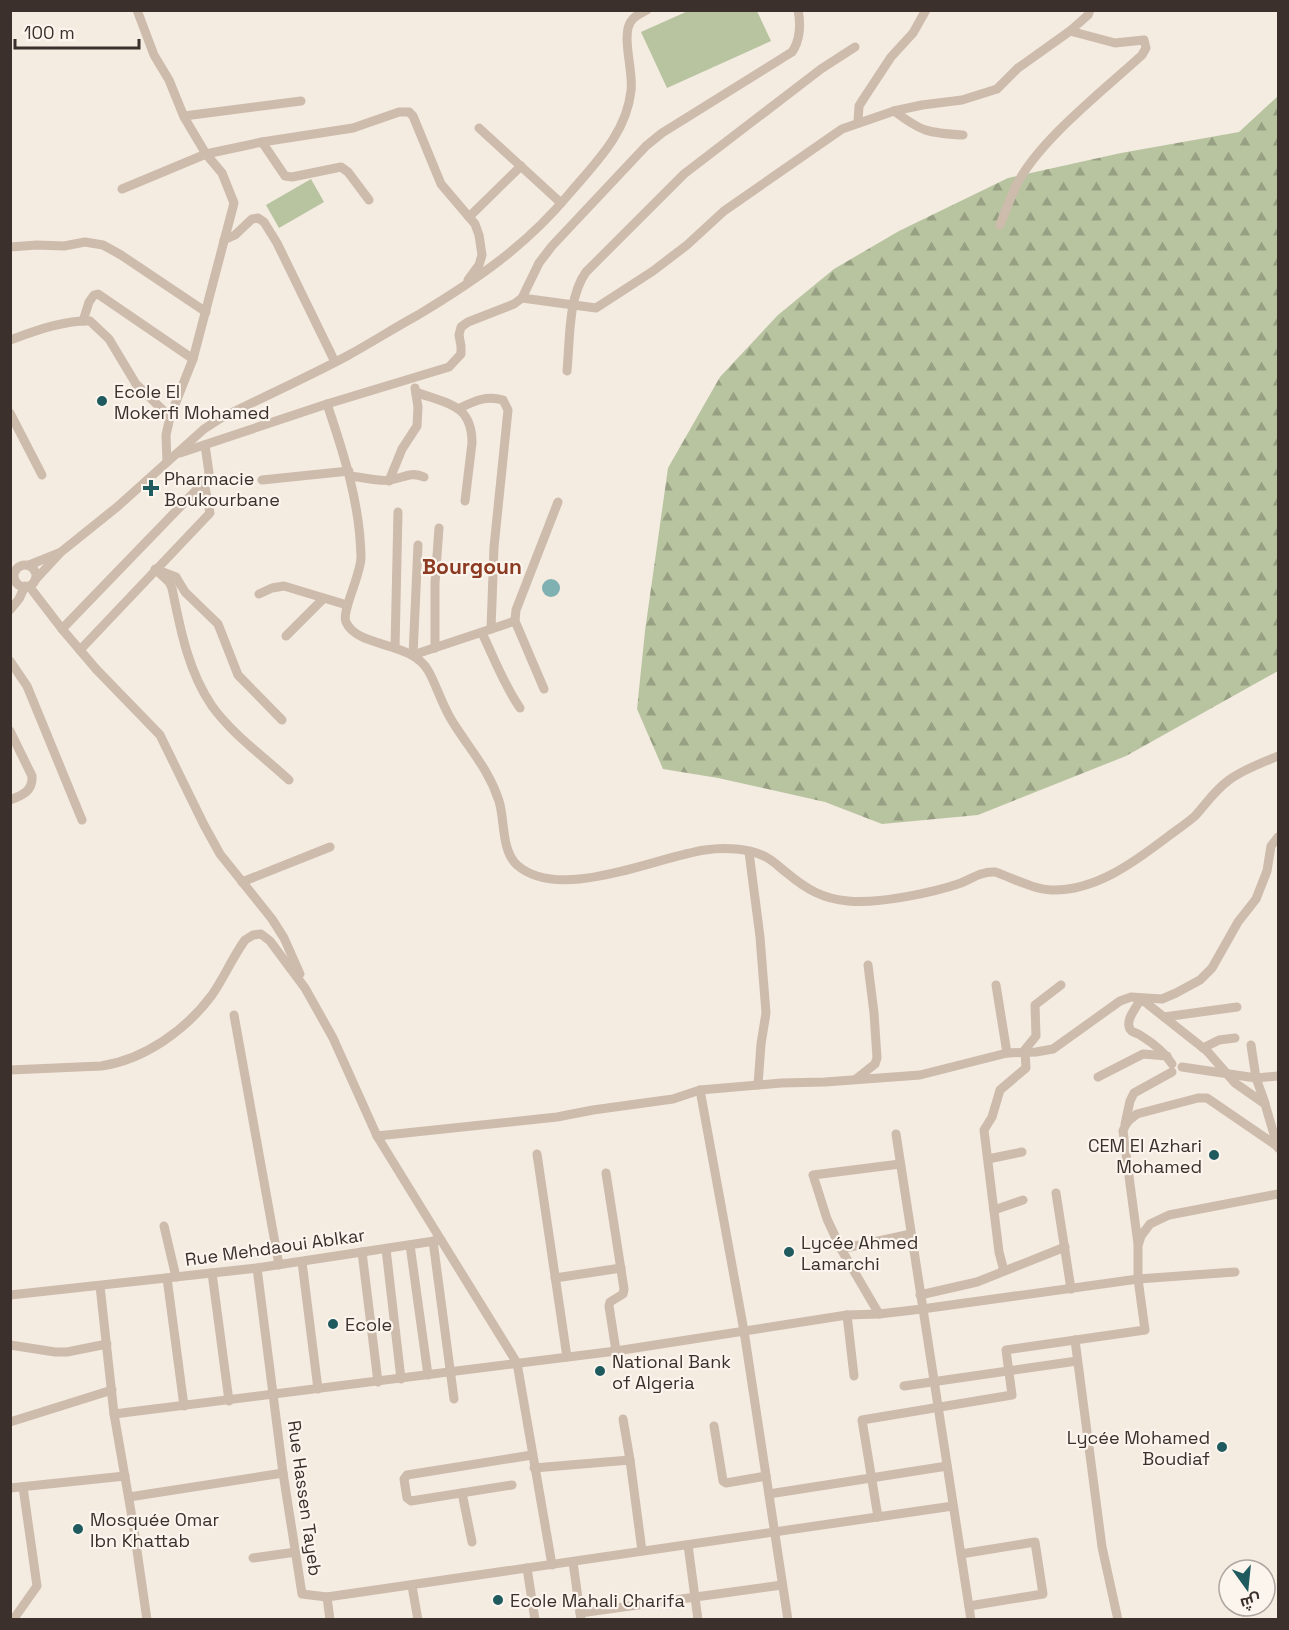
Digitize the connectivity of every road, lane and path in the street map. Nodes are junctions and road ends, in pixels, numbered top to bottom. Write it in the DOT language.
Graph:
graph roads {
  1 [pos="137,10"];
  2 [pos="647,10"];
  3 [pos="926,10"];
  4 [pos="1090,10"];
  5 [pos="801,12"];
  6 [pos="1070,31"];
  7 [pos="855,47"];
  8 [pos="301,101"];
  9 [pos="894,111"];
  10 [pos="184,116"];
  11 [pos="858,122"];
  12 [pos="479,128"];
  13 [pos="963,135"];
  14 [pos="262,142"];
  15 [pos="206,154"];
  16 [pos="521,166"];
  17 [pos="122,189"];
  18 [pos="369,200"];
  19 [pos="561,203"];
  20 [pos="469,217"];
  21 [pos="1000,225"];
  22 [pos="224,240"];
  23 [pos="10,247"];
  24 [pos="463,288"];
  25 [pos="522,298"];
  26 [pos="572,306"];
  27 [pos="206,312"];
  28 [pos="83,321"];
  29 [pos="10,340"];
  30 [pos="193,359"];
  31 [pos="335,362"];
  32 [pos="567,371"];
  33 [pos="412,380"];
  34 [pos="416,392"];
  35 [pos="327,404"];
  36 [pos="460,408"];
  37 [pos="10,413"];
  38 [pos="170,417"];
  39 [pos="205,445"];
  40 [pos="175,455"];
  41 [pos="167,462"];
  42 [pos="350,473"];
  43 [pos="42,475"];
  44 [pos="424,477"];
  45 [pos="262,480"];
  46 [pos="389,481"];
  47 [pos="204,482"];
  48 [pos="465,501"];
  49 [pos="558,502"];
  50 [pos="398,512"];
  51 [pos="439,528"];
  52 [pos="418,545"];
  53 [pos="61,552"];
  54 [pos="29,566"];
  55 [pos="13,568"];
  56 [pos="155,569"];
  57 [pos="27,584"];
  58 [pos="259,594"];
  59 [pos="323,599"];
  60 [pos="348,605"];
  61 [pos="12,608"];
  62 [pos="515,621"];
  63 [pos="62,629"];
  64 [pos="487,631"];
  65 [pos="286,636"];
  66 [pos="395,648"];
  67 [pos="435,648"];
  68 [pos="80,650"];
  69 [pos="413,656"];
  70 [pos="10,661"];
  71 [pos="544,688"];
  72 [pos="520,708"];
  73 [pos="282,720"];
  74 [pos="10,731"];
  75 [pos="1278,756"];
  76 [pos="289,780"];
  77 [pos="10,800"];
  78 [pos="82,820"];
  79 [pos="1278,837"];
  80 [pos="330,847"];
  81 [pos="749,852"];
  82 [pos="242,882"];
  83 [pos="868,965"];
  84 [pos="996,985"];
  85 [pos="1061,985"];
  86 [pos="305,988"];
  87 [pos="1136,999"];
  88 [pos="1237,1007"];
  89 [pos="234,1015"];
  90 [pos="1164,1017"];
  91 [pos="1235,1038"];
  92 [pos="1251,1045"];
  93 [pos="1203,1048"];
  94 [pos="1024,1052"];
  95 [pos="1007,1053"];
  96 [pos="1170,1064"];
  97 [pos="10,1070"];
  98 [pos="1225,1072"];
  99 [pos="1098,1077"];
  100 [pos="1278,1077"];
  101 [pos="1256,1078"];
  102 [pos="855,1080"];
  103 [pos="758,1085"];
  104 [pos="699,1090"];
  105 [pos="1265,1104"];
  106 [pos="1125,1124"];
  107 [pos="896,1134"];
  108 [pos="376,1136"];
  109 [pos="1278,1148"];
  110 [pos="1022,1152"];
  111 [pos="537,1154"];
  112 [pos="988,1159"];
  113 [pos="900,1164"];
  114 [pos="606,1173"];
  115 [pos="1056,1193"];
  116 [pos="1278,1194"];
  117 [pos="1023,1200"];
  118 [pos="994,1210"];
  119 [pos="164,1226"];
  120 [pos="911,1234"];
  121 [pos="437,1241"];
  122 [pos="410,1245"];
  123 [pos="1065,1246"];
  124 [pos="1138,1246"];
  125 [pos="386,1249"];
  126 [pos="841,1249"];
  127 [pos="362,1252"];
  128 [pos="302,1262"];
  129 [pos="279,1265"];
  130 [pos="257,1268"];
  131 [pos="621,1268"];
  132 [pos="1004,1270"];
  133 [pos="1234,1272"];
  134 [pos="212,1273"];
  135 [pos="172,1277"];
  136 [pos="555,1278"];
  137 [pos="1138,1279"];
  138 [pos="100,1286"];
  139 [pos="1071,1289"];
  140 [pos="10,1295"];
  141 [pos="920,1295"];
  142 [pos="922,1309"];
  143 [pos="879,1314"];
  144 [pos="847,1315"];
  145 [pos="744,1331"];
  146 [pos="1075,1340"];
  147 [pos="107,1344"];
  148 [pos="10,1345"];
  149 [pos="616,1351"];
  150 [pos="567,1357"];
  151 [pos="1077,1361"];
  152 [pos="517,1363"];
  153 [pos="1009,1370"];
  154 [pos="451,1371"];
  155 [pos="428,1375"];
  156 [pos="854,1376"];
  157 [pos="401,1378"];
  158 [pos="378,1382"];
  159 [pos="934,1382"];
  160 [pos="904,1386"];
  161 [pos="318,1389"];
  162 [pos="112,1390"];
  163 [pos="274,1395"];
  164 [pos="454,1399"];
  165 [pos="229,1401"];
  166 [pos="184,1406"];
  167 [pos="938,1407"];
  168 [pos="114,1414"];
  169 [pos="623,1419"];
  170 [pos="10,1422"];
  171 [pos="714,1426"];
  172 [pos="532,1455"];
  173 [pos="630,1460"];
  174 [pos="947,1466"];
  175 [pos="534,1468"];
  176 [pos="284,1473"];
  177 [pos="125,1476"];
  178 [pos="766,1476"];
  179 [pos="872,1478"];
  180 [pos="512,1485"];
  181 [pos="23,1487"];
  182 [pos="10,1488"];
  183 [pos="462,1493"];
  184 [pos="769,1494"];
  185 [pos="129,1497"];
  186 [pos="953,1506"];
  187 [pos="878,1517"];
  188 [pos="774,1532"];
  189 [pos="472,1542"];
  190 [pos="688,1545"];
  191 [pos="642,1551"];
  192 [pos="296,1552"];
  193 [pos="961,1554"];
  194 [pos="253,1558"];
  195 [pos="573,1562"];
  196 [pos="552,1565"];
  197 [pos="527,1568"];
  198 [pos="782,1585"];
  199 [pos="412,1586"];
  200 [pos="695,1597"];
  201 [pos="327,1598"];
  202 [pos="969,1606"];
  203 [pos="581,1616"];
  204 [pos="13,1620"];
  205 [pos="147,1620"];
  206 [pos="330,1620"];
  207 [pos="418,1620"];
  208 [pos="535,1620"];
  209 [pos="698,1620"];
  210 [pos="788,1620"];
  211 [pos="971,1620"];
  212 [pos="1118,1620"];
  1 -- 10 [label="street"];
  2 -- 19 [label="street"];
  3 -- 11 [label="street"];
  4 -- 6 [label="street"];
  5 -- 25 [label="street"];
  6 -- 9 [label="street"];
  6 -- 21 [label="street"];
  7 -- 26 [label="street"];
  8 -- 10 [label="street"];
  9 -- 11 [label="street"];
  9 -- 13 [label="street"];
  10 -- 15 [label="street"];
  11 -- 26 [label="street"];
  12 -- 16 [label="street"];
  14 -- 15 [label="street"];
  14 -- 18 [label="street"];
  14 -- 20 [label="street"];
  15 -- 17 [label="street"];
  15 -- 22 [label="street"];
  16 -- 19 [label="street"];
  16 -- 20 [label="street"];
  19 -- 24 [label="street"];
  20 -- 24 [label="street"];
  22 -- 27 [label="street"];
  22 -- 31 [label="street"];
  23 -- 27 [label="street"];
  24 -- 31 [label="street"];
  25 -- 26 [label="street"];
  25 -- 33 [label="street"];
  26 -- 32 [label="street"];
  27 -- 30 [label="street"];
  28 -- 29 [label="street"];
  28 -- 30 [label="street"];
  28 -- 38 [label="street"];
  30 -- 38 [label="street"];
  31 -- 40 [label="street"];
  33 -- 34 [label="street"];
  33 -- 35 [label="street"];
  34 -- 36 [label="street"];
  34 -- 46 [label="street"];
  35 -- 39 [label="street"];
  35 -- 42 [label="street"];
  36 -- 48 [label="street"];
  36 -- 64 [label="street"];
  37 -- 43 [label="street"];
  38 -- 41 [label="street"];
  39 -- 40 [label="street"];
  39 -- 47 [label="street"];
  40 -- 41 [label="street"];
  41 -- 53 [label="street"];
  42 -- 45 [label="street"];
  42 -- 46 [label="street"];
  42 -- 60 [label="street"];
  44 -- 46 [label="street"];
  47 -- 56 [label="street"];
  47 -- 63 [label="street"];
  49 -- 62 [label="street"];
  50 -- 66 [label="street"];
  51 -- 67 [label="street"];
  52 -- 69 [label="street"];
  53 -- 54 [label="street"];
  53 -- 57 [label="street"];
  54 -- 55 [label="street"];
  54 -- 57 [label="street"];
  55 -- 57 [label="street"];
  56 -- 68 [label="street"];
  56 -- 73 [label="street"];
  56 -- 76 [label="street"];
  57 -- 61 [label="street"];
  57 -- 63 [label="street"];
  58 -- 59 [label="street"];
  59 -- 60 [label="street"];
  59 -- 65 [label="street"];
  60 -- 66 [label="street"];
  62 -- 64 [label="street"];
  62 -- 71 [label="street"];
  63 -- 68 [label="street"];
  64 -- 67 [label="street"];
  64 -- 72 [label="street"];
  66 -- 69 [label="street"];
  67 -- 69 [label="street"];
  68 -- 82 [label="street"];
  69 -- 81 [label="street"];
  70 -- 78 [label="street"];
  74 -- 77 [label="street"];
  75 -- 81 [label="street"];
  79 -- 87 [label="street"];
  80 -- 82 [label="street"];
  81 -- 103 [label="street"];
  82 -- 86 [label="street"];
  83 -- 102 [label="street"];
  84 -- 95 [label="street"];
  85 -- 94 [label="street"];
  86 -- 97 [label="street"];
  86 -- 108 [label="street"];
  87 -- 90 [label="street"];
  87 -- 94 [label="street"];
  87 -- 96 [label="street"];
  88 -- 90 [label="street"];
  89 -- 129 [label="street"];
  90 -- 93 [label="street"];
  91 -- 93 [label="street"];
  92 -- 101 [label="street"];
  93 -- 98 [label="street"];
  94 -- 95 [label="street"];
  94 -- 112 [label="street"];
  95 -- 102 [label="street"];
  96 -- 98 [label="street"];
  96 -- 99 [label="street"];
  96 -- 106 [label="street"];
  98 -- 101 [label="street"];
  98 -- 105 [label="street"];
  100 -- 101 [label="street"];
  101 -- 105 [label="street"];
  102 -- 103 [label="street"];
  103 -- 104 [label="street"];
  104 -- 108 [label="street"];
  104 -- 145 [label="street"];
  105 -- 109 [label="street"];
  106 -- 109 [label="street"];
  106 -- 124 [label="street"];
  107 -- 113 [label="street"];
  108 -- 121 [label="street"];
  110 -- 112 [label="street"];
  111 -- 136 [label="street"];
  112 -- 118 [label="street"];
  113 -- 120 [label="street"];
  113 -- 126 [label="street"];
  114 -- 131 [label="street"];
  115 -- 123 [label="street"];
  116 -- 124 [label="street"];
  117 -- 118 [label="street"];
  118 -- 132 [label="street"];
  119 -- 135 [label="street"];
  120 -- 126 [label="street"];
  120 -- 141 [label="street"];
  121 -- 122 [label="street, Rue Mehdaoui Ablkar"];
  121 -- 152 [label="street"];
  121 -- 154 [label="street"];
  122 -- 125 [label="street, Rue Mehdaoui Ablkar"];
  122 -- 155 [label="street"];
  123 -- 132 [label="street"];
  123 -- 139 [label="street"];
  124 -- 137 [label="street"];
  125 -- 127 [label="street, Rue Mehdaoui Ablkar"];
  125 -- 157 [label="street"];
  126 -- 143 [label="street"];
  127 -- 128 [label="street, Rue Mehdaoui Ablkar"];
  127 -- 158 [label="street"];
  128 -- 129 [label="street, Rue Mehdaoui Ablkar"];
  128 -- 161 [label="street"];
  129 -- 130 [label="street, Rue Mehdaoui Ablkar"];
  130 -- 134 [label="street, Rue Mehdaoui Ablkar"];
  130 -- 163 [label="street, Rue Hassen Tayeb"];
  131 -- 136 [label="street"];
  131 -- 149 [label="street"];
  132 -- 141 [label="street"];
  133 -- 137 [label="street"];
  134 -- 135 [label="street, Rue Mehdaoui Ablkar"];
  134 -- 165 [label="street"];
  135 -- 138 [label="street, Rue Mehdaoui Ablkar"];
  135 -- 166 [label="street"];
  136 -- 150 [label="street"];
  137 -- 139 [label="street"];
  137 -- 146 [label="street"];
  138 -- 140 [label="street, Rue Mehdaoui Ablkar"];
  138 -- 147 [label="street"];
  139 -- 142 [label="street"];
  141 -- 142 [label="street"];
  142 -- 143 [label="street"];
  142 -- 159 [label="street"];
  143 -- 144 [label="street"];
  144 -- 145 [label="street"];
  144 -- 156 [label="street"];
  145 -- 149 [label="street"];
  145 -- 178 [label="street"];
  146 -- 151 [label="street"];
  146 -- 153 [label="street"];
  147 -- 148 [label="street"];
  147 -- 162 [label="street"];
  149 -- 150 [label="street"];
  150 -- 152 [label="street"];
  151 -- 153 [label="street"];
  151 -- 212 [label="street"];
  152 -- 154 [label="street"];
  152 -- 172 [label="street"];
  153 -- 159 [label="street"];
  153 -- 167 [label="street"];
  154 -- 155 [label="street"];
  154 -- 164 [label="street"];
  155 -- 157 [label="street"];
  157 -- 158 [label="street"];
  158 -- 161 [label="street"];
  159 -- 160 [label="street"];
  159 -- 167 [label="street"];
  161 -- 163 [label="street"];
  162 -- 168 [label="street"];
  162 -- 170 [label="street"];
  163 -- 165 [label="street"];
  163 -- 176 [label="street, Rue Hassen Tayeb"];
  165 -- 166 [label="street"];
  166 -- 168 [label="street"];
  167 -- 174 [label="street"];
  167 -- 179 [label="street"];
  168 -- 177 [label="street"];
  169 -- 173 [label="street"];
  171 -- 178 [label="street"];
  172 -- 175 [label="street"];
  172 -- 183 [label="street"];
  173 -- 175 [label="street"];
  173 -- 191 [label="street"];
  174 -- 179 [label="street"];
  174 -- 186 [label="street"];
  175 -- 196 [label="street"];
  176 -- 185 [label="street"];
  176 -- 192 [label="street, Rue Hassen Tayeb"];
  177 -- 181 [label="street"];
  177 -- 185 [label="street"];
  178 -- 184 [label="street"];
  179 -- 184 [label="street"];
  179 -- 187 [label="street"];
  180 -- 183 [label="street"];
  181 -- 182 [label="street"];
  181 -- 204 [label="street"];
  183 -- 189 [label="street"];
  184 -- 188 [label="street"];
  185 -- 205 [label="street"];
  186 -- 187 [label="street"];
  186 -- 193 [label="street"];
  187 -- 188 [label="street"];
  188 -- 190 [label="street"];
  188 -- 198 [label="street"];
  190 -- 191 [label="street"];
  190 -- 200 [label="street"];
  191 -- 195 [label="street"];
  192 -- 194 [label="street"];
  192 -- 201 [label="street, Rue Hassen Tayeb"];
  193 -- 202 [label="street"];
  193 -- 202 [label="street"];
  195 -- 196 [label="street"];
  195 -- 203 [label="street"];
  196 -- 197 [label="street"];
  197 -- 199 [label="street"];
  197 -- 208 [label="street"];
  198 -- 200 [label="street"];
  198 -- 210 [label="street"];
  199 -- 201 [label="street"];
  199 -- 207 [label="street"];
  200 -- 203 [label="street"];
  200 -- 209 [label="street"];
  201 -- 206 [label="street, Rue Hassen Tayeb"];
  202 -- 211 [label="street"];
}
